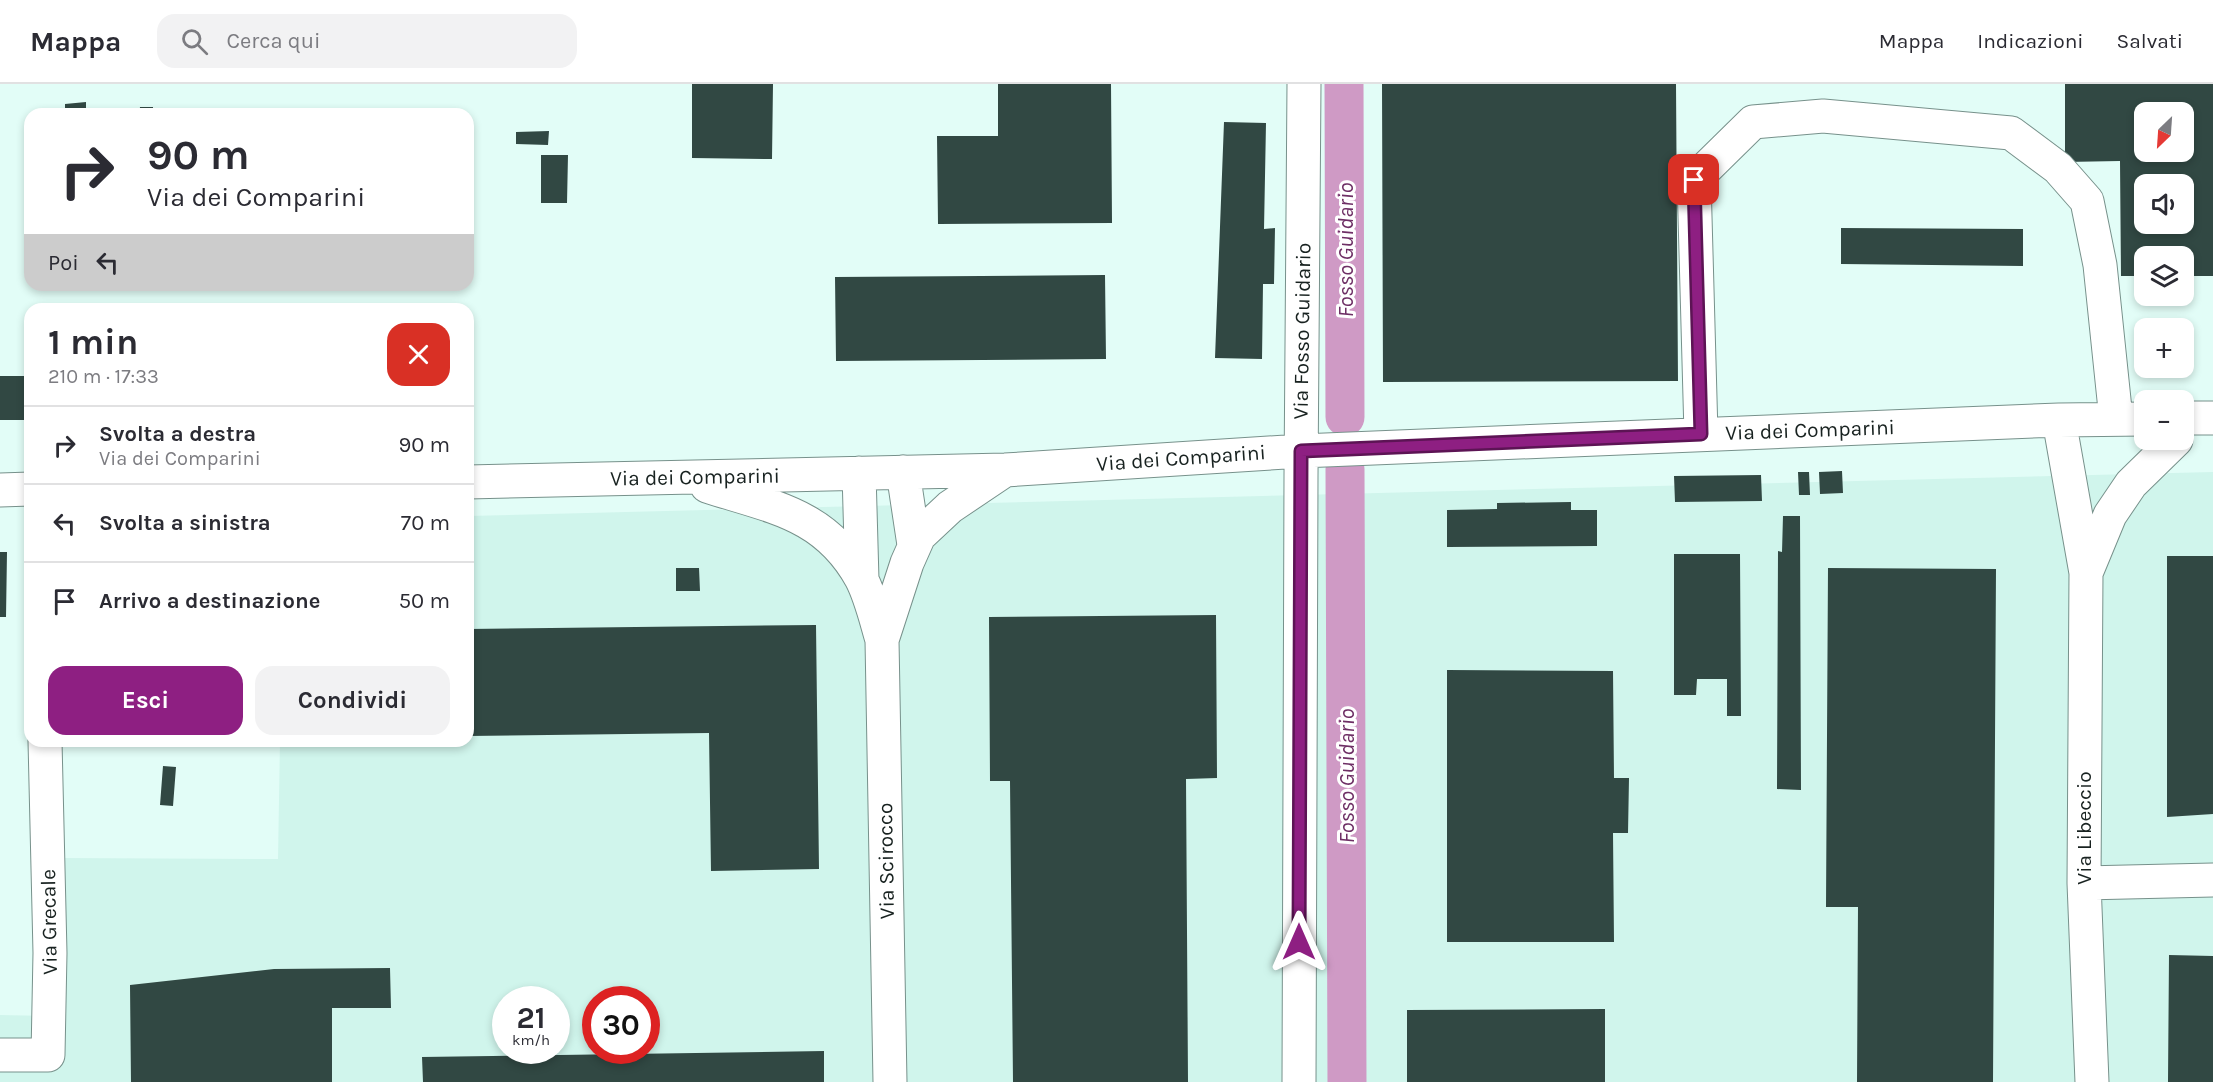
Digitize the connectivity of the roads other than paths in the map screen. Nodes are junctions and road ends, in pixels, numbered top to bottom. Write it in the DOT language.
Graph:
graph roads {
  1 [pos="1304,84"];
  2 [pos="2130,419"];
  3 [pos="2059,420"];
  4 [pos="1701,434"];
  5 [pos="2166,450"];
  6 [pos="1301,451"];
  7 [pos="1005,470"];
  8 [pos="903,472"];
  9 [pos="859,473"];
  10 [pos="685,478"];
  11 [pos="474,482"];
  12 [pos="0,489"];
  13 [pos="24,489"];
  14 [pos="914,545"];
  15 [pos="2086,573"];
  16 [pos="862,580"];
  17 [pos="882,640"];
  18 [pos="45,747"];
  19 [pos="2213,880"];
  20 [pos="2084,883"];
  21 [pos="0,1055"];
  22 [pos="890,1082"];
  23 [pos="1299,1082"];
  24 [pos="2092,1082"];
  1 -- 6 [label="street, Via Fosso Guidario"];
  2 -- 3 [label="street, Via dei Comparini"];
  2 -- 4 [label="street"];
  3 -- 4 [label="street, Via dei Comparini"];
  3 -- 15 [label="street, Via Libeccio"];
  4 -- 6 [label="street, Via dei Comparini"];
  5 -- 15 [label="street, Via Libeccio"];
  6 -- 7 [label="street, Via dei Comparini"];
  6 -- 23 [label="street, Via Fosso Guidario"];
  7 -- 8 [label="street, Via dei Comparini"];
  7 -- 14 [label="street, Via Scirocco"];
  8 -- 9 [label="street, Via dei Comparini"];
  8 -- 14 [label="street, Via Scirocco"];
  9 -- 10 [label="street, Via dei Comparini"];
  9 -- 16 [label="street, Via Scirocco"];
  10 -- 11 [label="street, Via dei Comparini"];
  10 -- 16 [label="street, Via Scirocco"];
  12 -- 13 [label="street"];
  14 -- 17 [label="street, Via Scirocco"];
  15 -- 20 [label="street, Via Libeccio"];
  16 -- 17 [label="street, Via Scirocco"];
  17 -- 22 [label="street, Via Scirocco"];
  18 -- 21 [label="street, Via Grecale"];
  19 -- 20 [label="street"];
  20 -- 24 [label="street, Via Libeccio"];
}
